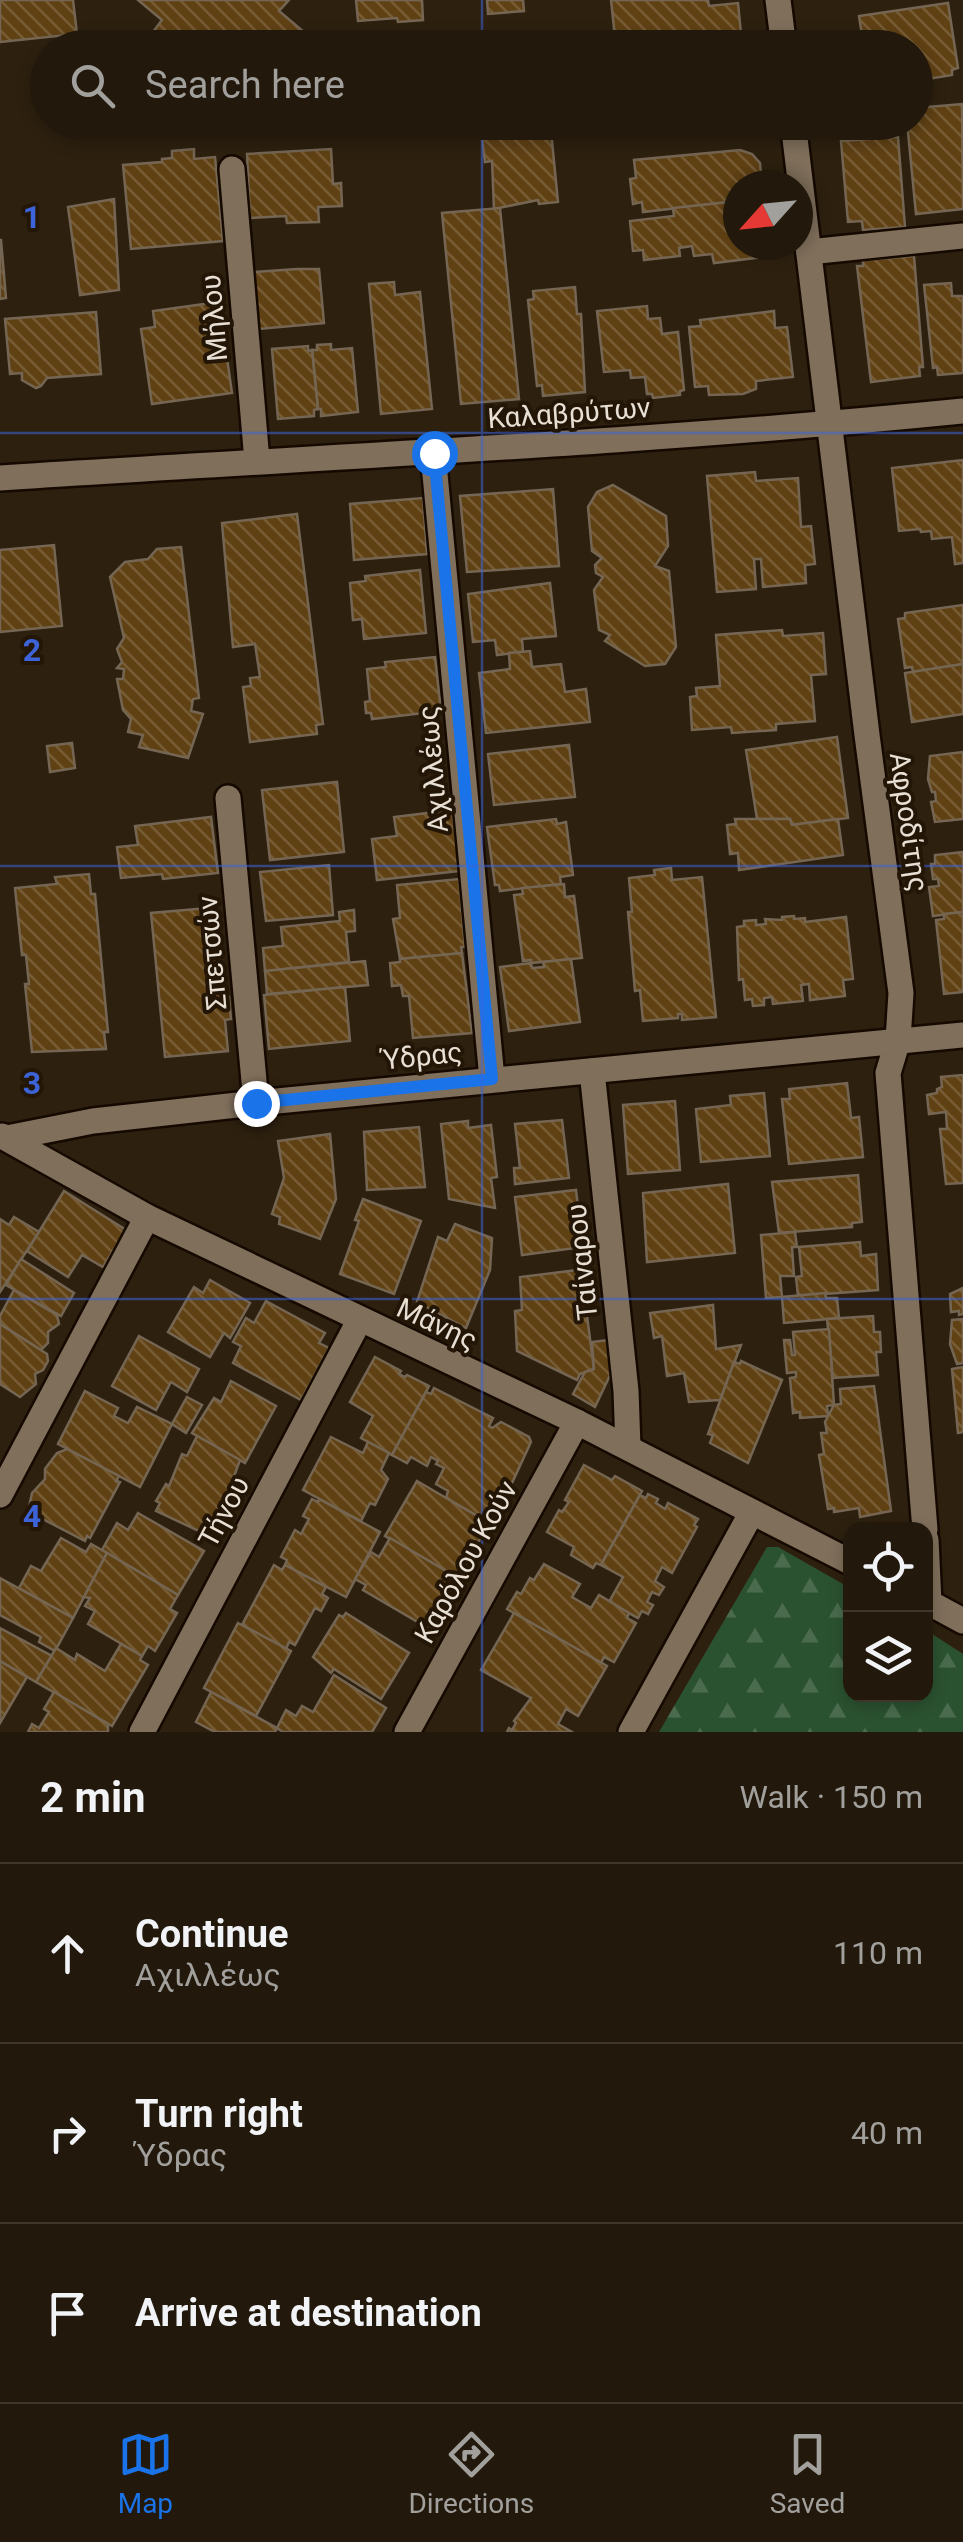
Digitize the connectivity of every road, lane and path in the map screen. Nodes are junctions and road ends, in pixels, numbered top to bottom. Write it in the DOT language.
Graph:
graph roads {
  1 [pos="778,0"];
  2 [pos="782,30"];
  3 [pos="795,140"];
  4 [pos="232,169"];
  5 [pos="799,170"];
  6 [pos="963,236"];
  7 [pos="813,252"];
  8 [pos="811,260"];
  9 [pos="963,411"];
  10 [pos="828,424"];
  11 [pos="434,453"];
  12 [pos="256,461"];
  13 [pos="0,478"];
  14 [pos="228,798"];
  15 [pos="963,1035"];
  16 [pos="898,1040"];
  17 [pos="592,1071"];
  18 [pos="492,1079"];
  19 [pos="256,1103"];
  20 [pos="4,1136"];
  21 [pos="147,1217"];
  22 [pos="359,1320"];
  23 [pos="577,1422"];
  24 [pos="628,1446"];
  25 [pos="0,1495"];
  26 [pos="752,1512"];
  27 [pos="924,1522"];
  28 [pos="843,1558"];
  29 [pos="933,1605"];
  30 [pos="963,1621"];
  31 [pos="142,1732"];
  32 [pos="407,1732"];
  33 [pos="631,1732"];
  1 -- 2 [label="street"];
  3 -- 5 [label="street, Αφροδίτης"];
  4 -- 12 [label="street, Μήλου"];
  6 -- 7 [label="street"];
  8 -- 10 [label="street, Αφροδίτης"];
  9 -- 10 [label="street, Καλαβρύτων"];
  10 -- 11 [label="street, Καλαβρύτων"];
  10 -- 16 [label="street, Αφροδίτης"];
  11 -- 12 [label="street, Καλαβρύτων"];
  11 -- 18 [label="street, Αχιλλέως"];
  12 -- 13 [label="street, Καλαβρύτων"];
  14 -- 19 [label="street, Σπετσών"];
  15 -- 16 [label="street, Ύδρας"];
  16 -- 17 [label="street, Ύδρας"];
  16 -- 27 [label="street, Αφροδίτης"];
  17 -- 18 [label="street, Ύδρας"];
  17 -- 24 [label="street, Ταίναρου"];
  18 -- 19 [label="street, Ύδρας"];
  19 -- 20 [label="street, Ύδρας"];
  20 -- 21 [label="street, Μάνης"];
  21 -- 22 [label="street, Μάνης"];
  21 -- 25 [label="street"];
  22 -- 23 [label="street, Μάνης"];
  22 -- 31 [label="street, Τήνου"];
  23 -- 24 [label="street, Μάνης"];
  23 -- 32 [label="street, Καρόλου Κούν"];
  24 -- 26 [label="street, Μάνης"];
  26 -- 28 [label="street, Μάνης"];
  26 -- 33 [label="street"];
  29 -- 30 [label="street"];
}
